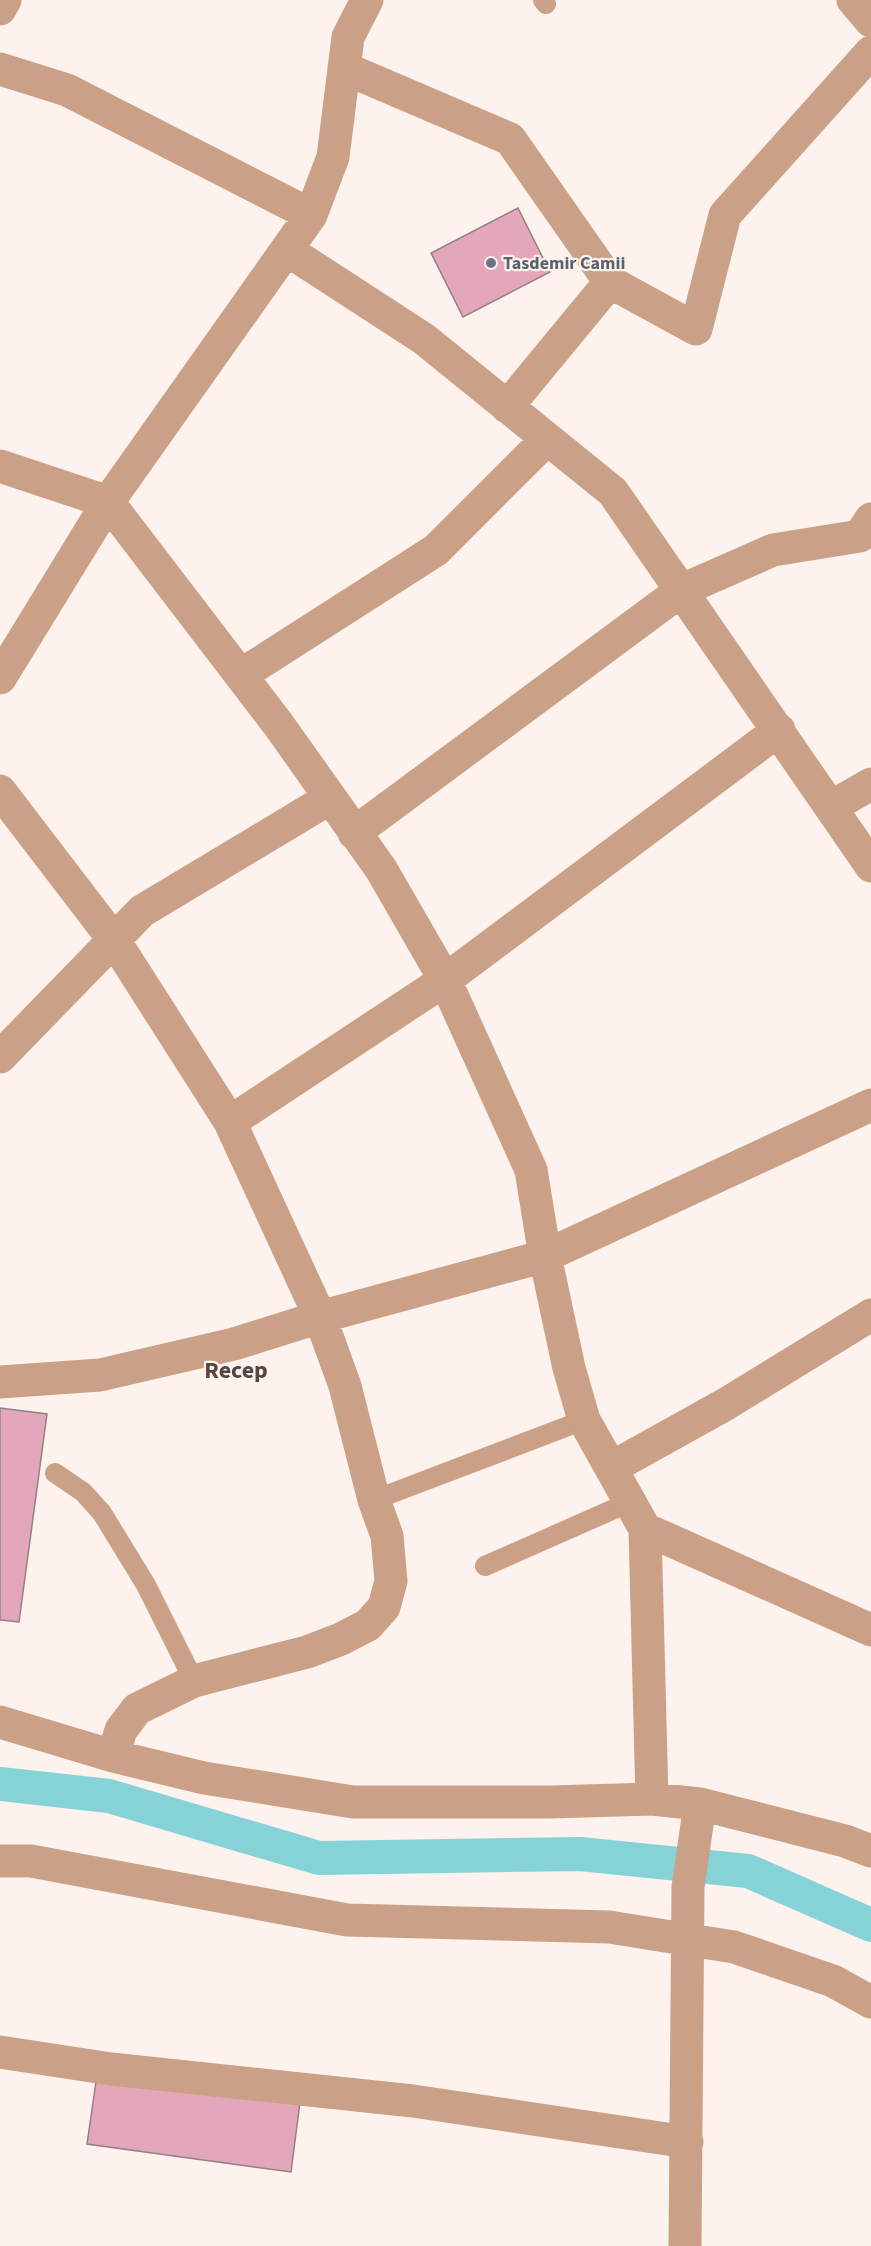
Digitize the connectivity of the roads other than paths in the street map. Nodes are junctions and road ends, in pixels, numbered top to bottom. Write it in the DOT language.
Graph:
graph roads {
  1 [pos="5,0"];
  2 [pos="367,0"];
  3 [pos="853,0"];
  4 [pos="0,9"];
  5 [pos="871,21"];
  6 [pos="871,52"];
  7 [pos="344,68"];
  8 [pos="0,69"];
  9 [pos="311,215"];
  10 [pos="287,250"];
  11 [pos="610,282"];
  12 [pos="507,407"];
  13 [pos="547,439"];
  14 [pos="0,466"];
  15 [pos="108,502"];
  16 [pos="867,534"];
  17 [pos="682,590"];
  18 [pos="241,675"];
  19 [pos="0,678"];
  20 [pos="779,730"];
  21 [pos="871,784"];
  22 [pos="0,791"];
  23 [pos="330,798"];
  24 [pos="831,807"];
  25 [pos="354,832"];
  26 [pos="871,866"];
  27 [pos="114,940"];
  28 [pos="445,980"];
  29 [pos="0,1057"];
  30 [pos="871,1105"];
  31 [pos="230,1122"];
  32 [pos="545,1256"];
  33 [pos="871,1316"];
  34 [pos="320,1317"];
  35 [pos="0,1382"];
  36 [pos="584,1420"];
  37 [pos="611,1468"];
  38 [pos="55,1473"];
  39 [pos="374,1500"];
  40 [pos="637,1516"];
  41 [pos="485,1566"];
  42 [pos="871,1630"];
  43 [pos="194,1682"];
  44 [pos="0,1722"];
  45 [pos="113,1756"];
  46 [pos="652,1799"];
  47 [pos="697,1815"];
  48 [pos="871,1851"];
  49 [pos="0,1861"];
  50 [pos="688,1940"];
  51 [pos="871,2002"];
  52 [pos="0,2052"];
  53 [pos="687,2142"];
  54 [pos="685,2246"];
  1 -- 4 [label="street"];
  2 -- 7 [label="street"];
  3 -- 5 [label="street"];
  6 -- 11 [label="street"];
  7 -- 9 [label="street"];
  7 -- 11 [label="street"];
  8 -- 9 [label="street"];
  9 -- 10 [label="street"];
  10 -- 12 [label="street"];
  10 -- 15 [label="street"];
  11 -- 12 [label="street"];
  12 -- 13 [label="street"];
  13 -- 17 [label="street"];
  13 -- 18 [label="street"];
  14 -- 15 [label="street"];
  15 -- 18 [label="street"];
  15 -- 19 [label="street"];
  16 -- 17 [label="street"];
  17 -- 20 [label="street"];
  17 -- 25 [label="street"];
  18 -- 23 [label="street"];
  20 -- 24 [label="street"];
  20 -- 28 [label="street"];
  21 -- 24 [label="street"];
  22 -- 27 [label="street"];
  23 -- 25 [label="street"];
  23 -- 27 [label="street"];
  24 -- 26 [label="street"];
  25 -- 28 [label="street"];
  27 -- 29 [label="street"];
  27 -- 31 [label="street"];
  28 -- 31 [label="street"];
  28 -- 32 [label="street"];
  30 -- 32 [label="street"];
  31 -- 34 [label="street"];
  32 -- 34 [label="street"];
  32 -- 36 [label="street"];
  33 -- 37 [label="street"];
  34 -- 35 [label="street"];
  34 -- 39 [label="street"];
  36 -- 37 [label="street"];
  36 -- 39 [label="lane"];
  37 -- 40 [label="street"];
  38 -- 43 [label="lane"];
  39 -- 43 [label="street"];
  40 -- 41 [label="lane"];
  40 -- 42 [label="street"];
  40 -- 46 [label="street"];
  43 -- 45 [label="street"];
  44 -- 45 [label="street"];
  45 -- 46 [label="street"];
  46 -- 47 [label="street"];
  47 -- 48 [label="street"];
  47 -- 50 [label="street"];
  49 -- 50 [label="street"];
  50 -- 51 [label="street"];
  50 -- 53 [label="street"];
  52 -- 53 [label="street"];
  53 -- 54 [label="street"];
}
